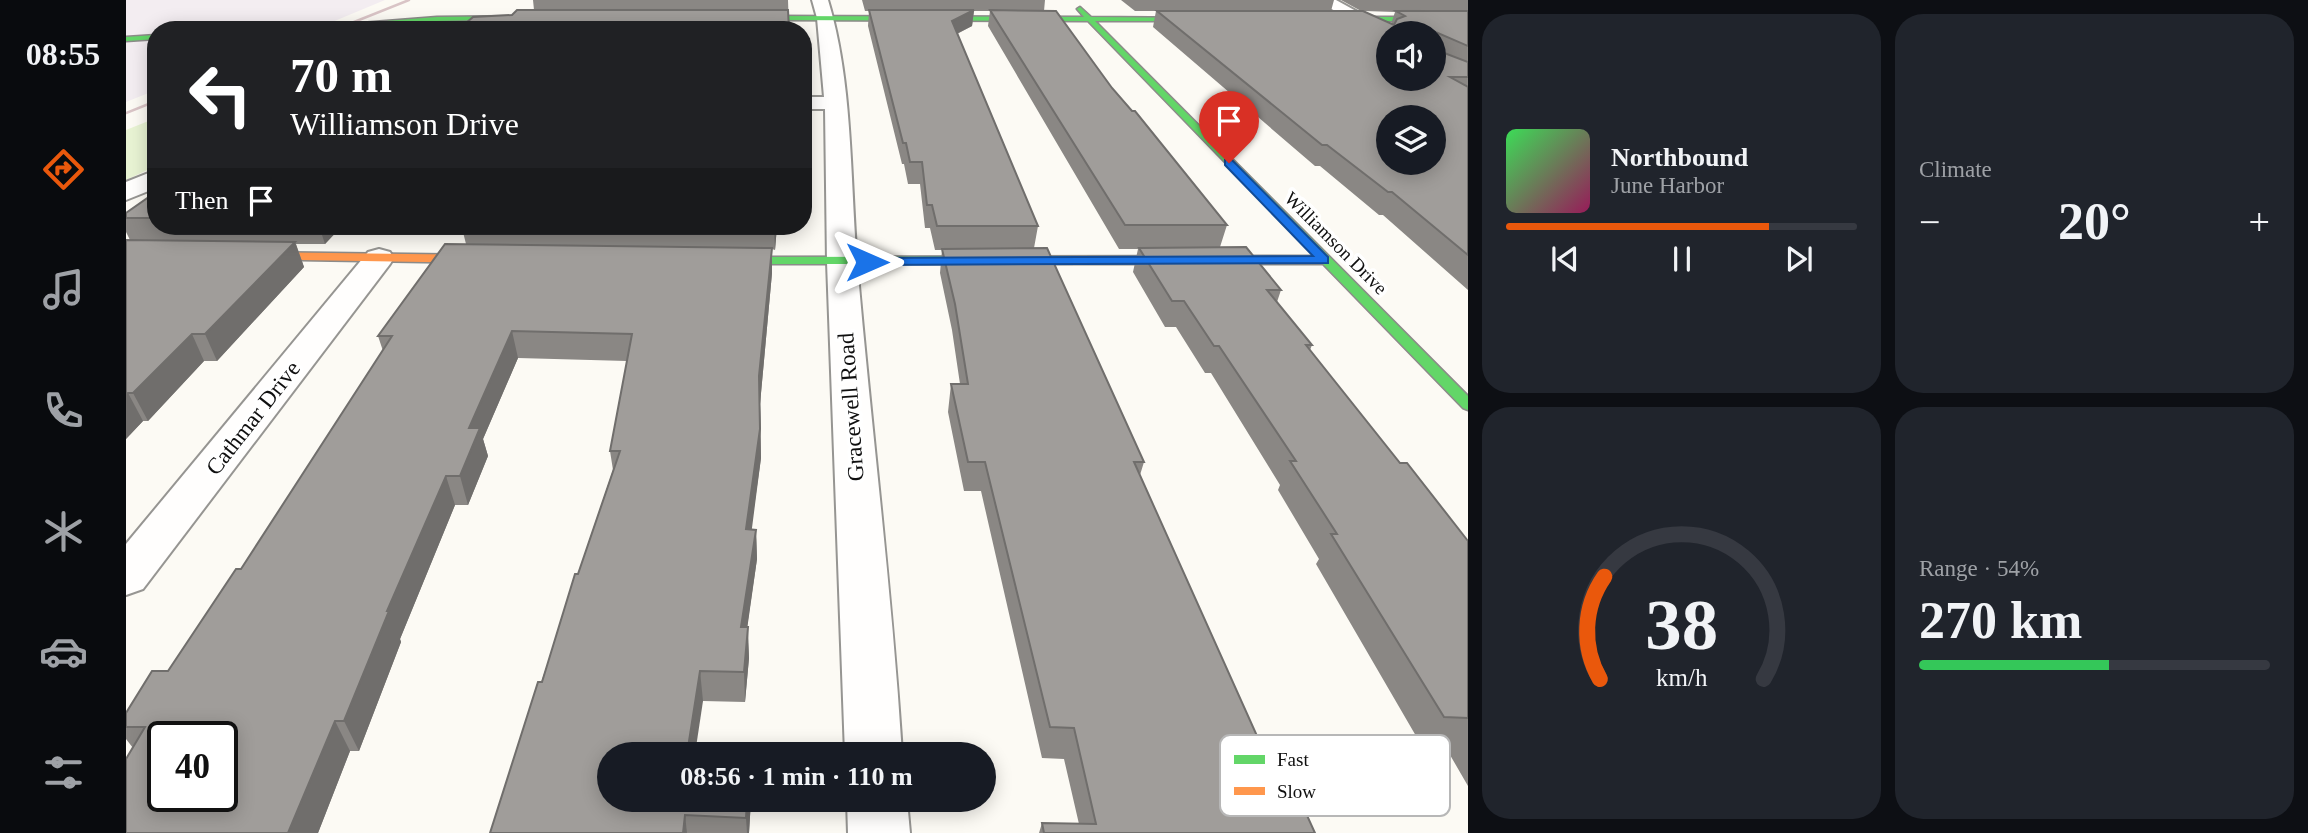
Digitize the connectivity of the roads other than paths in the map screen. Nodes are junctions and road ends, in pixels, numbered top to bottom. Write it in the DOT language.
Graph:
graph roads {
  1 [pos="1072,0"];
  2 [pos="1324,0"];
  3 [pos="822,9"];
  4 [pos="538,18"];
  5 [pos="715,18"];
  6 [pos="1088,19"];
  7 [pos="1223,19"];
  8 [pos="1319,19"];
  9 [pos="1361,19"];
  10 [pos="1468,19"];
  11 [pos="408,21"];
  12 [pos="1376,27"];
  13 [pos="147,38"];
  14 [pos="126,39"];
  15 [pos="812,103"];
  16 [pos="835,103"];
  17 [pos="147,182"];
  18 [pos="126,192"];
  19 [pos="233,255"];
  20 [pos="379,258"];
  21 [pos="499,259"];
  22 [pos="1323,260"];
  23 [pos="705,261"];
  24 [pos="842,262"];
  25 [pos="1468,405"];
  26 [pos="126,577"];
  27 [pos="873,742"];
  28 [pos="878,812"];
  29 [pos="879,833"];
  1 -- 6 [label="street, Williamson Drive"];
  2 -- 9 [label="street"];
  3 -- 5 [label="street"];
  3 -- 6 [label="street"];
  3 -- 16 [label="street, Gracewell Road"];
  4 -- 11 [label="street"];
  6 -- 7 [label="street"];
  6 -- 22 [label="street, Williamson Drive"];
  8 -- 9 [label="street"];
  9 -- 10 [label="street"];
  9 -- 12 [label="street"];
  13 -- 14 [label="street"];
  15 -- 16 [label="street"];
  16 -- 24 [label="street, Gracewell Road"];
  17 -- 18 [label="street"];
  19 -- 20 [label="street"];
  20 -- 21 [label="street"];
  20 -- 26 [label="street, Cathmar Drive"];
  22 -- 24 [label="street"];
  22 -- 25 [label="street, Williamson Drive"];
  23 -- 24 [label="street"];
  24 -- 27 [label="street, Gracewell Road"];
  28 -- 29 [label="street"];
}
